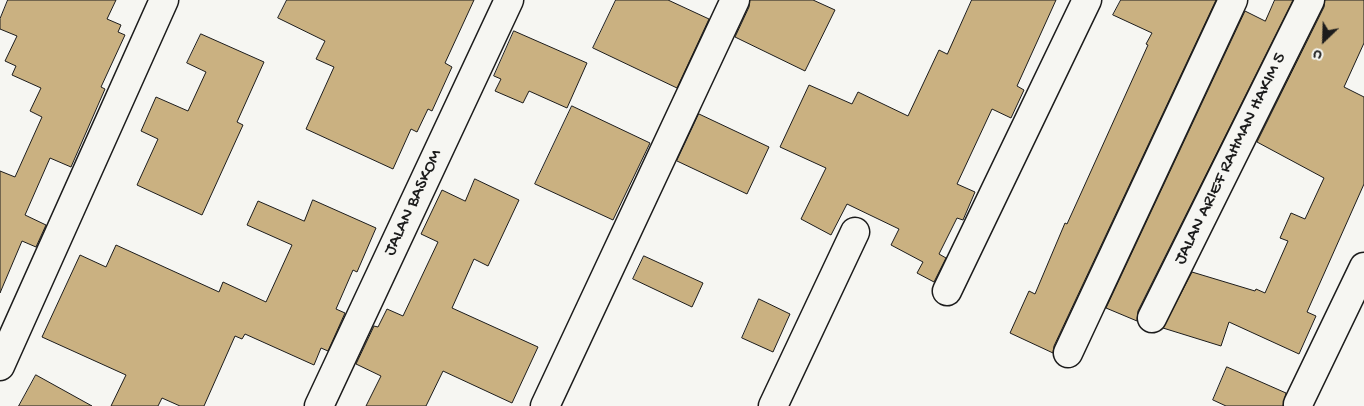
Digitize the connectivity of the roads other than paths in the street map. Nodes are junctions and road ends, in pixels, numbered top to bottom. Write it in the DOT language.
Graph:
graph roads {
  1 [pos="164,0"];
  2 [pos="509,0"];
  3 [pos="735,0"];
  4 [pos="1087,0"];
  5 [pos="1233,0"];
  6 [pos="1310,0"];
  7 [pos="855,232"];
  8 [pos="1364,267"];
  9 [pos="947,291"];
  10 [pos="1152,318"];
  11 [pos="1068,353"];
  12 [pos="0,366"];
  13 [pos="1298,404"];
  14 [pos="319,406"];
  15 [pos="545,406"];
  16 [pos="772,406"];
  1 -- 12 [label="street"];
  2 -- 14 [label="street, JALAN BASKOM"];
  3 -- 15 [label="street"];
  4 -- 9 [label="street"];
  5 -- 11 [label="street"];
  6 -- 10 [label="street, JALAN ARIEF RAHMAN HAKIM 5"];
  7 -- 16 [label="street"];
  8 -- 13 [label="street"];
}
